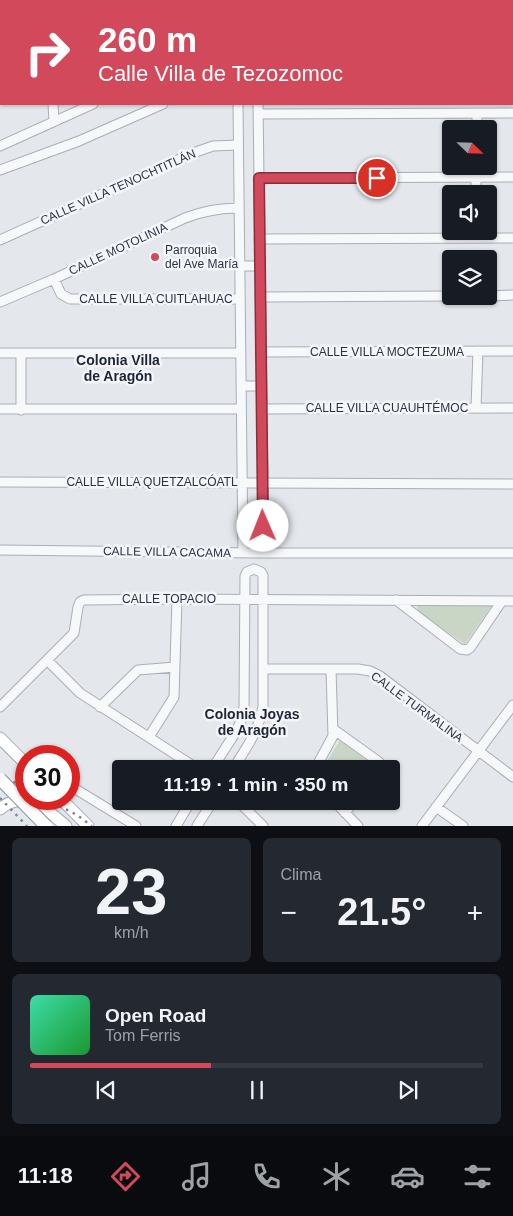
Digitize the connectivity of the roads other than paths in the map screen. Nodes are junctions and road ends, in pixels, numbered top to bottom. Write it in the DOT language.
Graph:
graph roads {
  1 [pos="53,105"];
  2 [pos="91,105"];
  3 [pos="161,105"];
  4 [pos="238,105"];
  5 [pos="258,105"];
  6 [pos="478,113"];
  7 [pos="513,113"];
  8 [pos="258,114"];
  9 [pos="478,120"];
  10 [pos="54,121"];
  11 [pos="2,143"];
  12 [pos="238,145"];
  13 [pos="0,170"];
  14 [pos="476,177"];
  15 [pos="513,177"];
  16 [pos="259,178"];
  17 [pos="476,185"];
  18 [pos="239,208"];
  19 [pos="442,236"];
  20 [pos="497,237"];
  21 [pos="513,238"];
  22 [pos="260,239"];
  23 [pos="0,240"];
  24 [pos="240,266"];
  25 [pos="260,266"];
  26 [pos="54,279"];
  27 [pos="442,296"];
  28 [pos="497,296"];
  29 [pos="513,296"];
  30 [pos="260,297"];
  31 [pos="240,299"];
  32 [pos="0,302"];
  33 [pos="478,351"];
  34 [pos="513,351"];
  35 [pos="261,352"];
  36 [pos="0,353"];
  37 [pos="240,353"];
  38 [pos="21,354"];
  39 [pos="241,386"];
  40 [pos="262,386"];
  41 [pos="262,408"];
  42 [pos="476,408"];
  43 [pos="513,408"];
  44 [pos="0,409"];
  45 [pos="241,409"];
  46 [pos="22,410"];
  47 [pos="0,482"];
  48 [pos="242,483"];
  49 [pos="263,483"];
  50 [pos="513,484"];
  51 [pos="0,550"];
  52 [pos="243,552"];
  53 [pos="264,553"];
  54 [pos="513,553"];
  55 [pos="177,598"];
  56 [pos="245,599"];
  57 [pos="263,599"];
  58 [pos="396,600"];
  59 [pos="502,601"];
  60 [pos="513,601"];
  61 [pos="46,660"];
  62 [pos="174,668"];
  63 [pos="263,669"];
  64 [pos="331,669"];
  65 [pos="513,705"];
  66 [pos="0,707"];
  67 [pos="100,707"];
  68 [pos="244,707"];
  69 [pos="263,707"];
  70 [pos="333,730"];
  71 [pos="149,737"];
  72 [pos="0,738"];
  73 [pos="478,751"];
  74 [pos="15,753"];
  75 [pos="184,760"];
  76 [pos="218,760"];
  77 [pos="239,760"];
  78 [pos="320,760"];
  79 [pos="376,760"];
  80 [pos="513,776"];
  81 [pos="0,779"];
  82 [pos="80,793"];
  83 [pos="436,807"];
  84 [pos="0,809"];
  85 [pos="72,810"];
  86 [pos="186,810"];
  87 [pos="207,810"];
  88 [pos="247,810"];
  89 [pos="342,810"];
  90 [pos="347,810"];
  91 [pos="345,813"];
  92 [pos="46,826"];
  93 [pos="66,826"];
  94 [pos="88,826"];
  95 [pos="136,826"];
  96 [pos="176,826"];
  97 [pos="197,826"];
  98 [pos="263,826"];
  99 [pos="358,826"];
  100 [pos="422,826"];
  101 [pos="463,826"];
  1 -- 10 [label="street"];
  2 -- 10 [label="street"];
  3 -- 13 [label="street"];
  4 -- 12 [label="street"];
  5 -- 8 [label="street"];
  6 -- 7 [label="street"];
  6 -- 8 [label="street"];
  6 -- 9 [label="street"];
  8 -- 16 [label="street"];
  10 -- 11 [label="street"];
  12 -- 18 [label="street"];
  12 -- 23 [label="street, CALLE VILLA TENOCHTITLÁN"];
  14 -- 15 [label="street"];
  14 -- 16 [label="street"];
  14 -- 17 [label="street"];
  16 -- 22 [label="street"];
  18 -- 24 [label="street"];
  18 -- 26 [label="street, CALLE MOTOLINIA"];
  19 -- 22 [label="street"];
  20 -- 21 [label="street"];
  22 -- 25 [label="street"];
  24 -- 25 [label="street"];
  24 -- 31 [label="street"];
  25 -- 30 [label="street"];
  26 -- 31 [label="street, CALLE VILLA CUITLAHUAC"];
  26 -- 32 [label="street, CALLE MOTOLINIA"];
  27 -- 30 [label="street"];
  28 -- 29 [label="street"];
  30 -- 35 [label="street"];
  31 -- 37 [label="street"];
  33 -- 34 [label="street, CALLE VILLA MOCTEZUMA"];
  33 -- 35 [label="street, CALLE VILLA MOCTEZUMA"];
  33 -- 42 [label="street"];
  35 -- 40 [label="street"];
  36 -- 38 [label="street"];
  37 -- 38 [label="street"];
  37 -- 39 [label="street"];
  38 -- 46 [label="street"];
  39 -- 40 [label="street"];
  39 -- 45 [label="street"];
  40 -- 41 [label="street"];
  41 -- 42 [label="street, CALLE VILLA CUAUHTÉMOC"];
  41 -- 49 [label="street"];
  42 -- 43 [label="street, CALLE VILLA CUAUHTÉMOC"];
  44 -- 46 [label="street"];
  45 -- 46 [label="street"];
  45 -- 48 [label="street"];
  47 -- 48 [label="street, CALLE VILLA QUETZALCÓATL"];
  48 -- 49 [label="street, CALLE VILLA QUETZALCÓATL"];
  48 -- 52 [label="street"];
  49 -- 50 [label="street, CALLE VILLA QUETZALCÓATL"];
  49 -- 53 [label="street"];
  51 -- 52 [label="street, CALLE VILLA CACAMA"];
  52 -- 53 [label="street, CALLE VILLA CACAMA"];
  53 -- 54 [label="street, CALLE VILLA CACAMA"];
  55 -- 56 [label="street, CALLE TOPACIO"];
  55 -- 61 [label="street, CALLE TOPACIO"];
  55 -- 62 [label="street"];
  56 -- 57 [label="street, CALLE TOPACIO"];
  56 -- 57 [label="street"];
  56 -- 68 [label="street"];
  57 -- 58 [label="street, CALLE TOPACIO"];
  57 -- 63 [label="street"];
  58 -- 59 [label="street, CALLE TOPACIO"];
  58 -- 59 [label="street"];
  59 -- 60 [label="street, CALLE TOPACIO"];
  61 -- 66 [label="street, CALLE TOPACIO"];
  61 -- 67 [label="street"];
  62 -- 67 [label="street"];
  62 -- 71 [label="street"];
  63 -- 64 [label="street, CALLE TURMALINA"];
  63 -- 69 [label="street"];
  64 -- 70 [label="street"];
  64 -- 73 [label="street, CALLE TURMALINA"];
  65 -- 73 [label="street"];
  67 -- 71 [label="street"];
  68 -- 69 [label="street"];
  68 -- 76 [label="street"];
  69 -- 77 [label="street"];
  70 -- 78 [label="street"];
  70 -- 79 [label="street"];
  71 -- 75 [label="street"];
  72 -- 74 [label="main road"];
  73 -- 80 [label="street, CALLE TURMALINA"];
  73 -- 83 [label="street"];
  81 -- 92 [label="highway, bridge"];
  82 -- 95 [label="street"];
  83 -- 100 [label="street"];
  83 -- 101 [label="street"];
  84 -- 93 [label="main road"];
  85 -- 94 [label="main road"];
  86 -- 96 [label="street"];
  87 -- 97 [label="street"];
  88 -- 98 [label="street"];
  89 -- 91 [label="street"];
  90 -- 91 [label="street"];
  91 -- 99 [label="street"];
}
